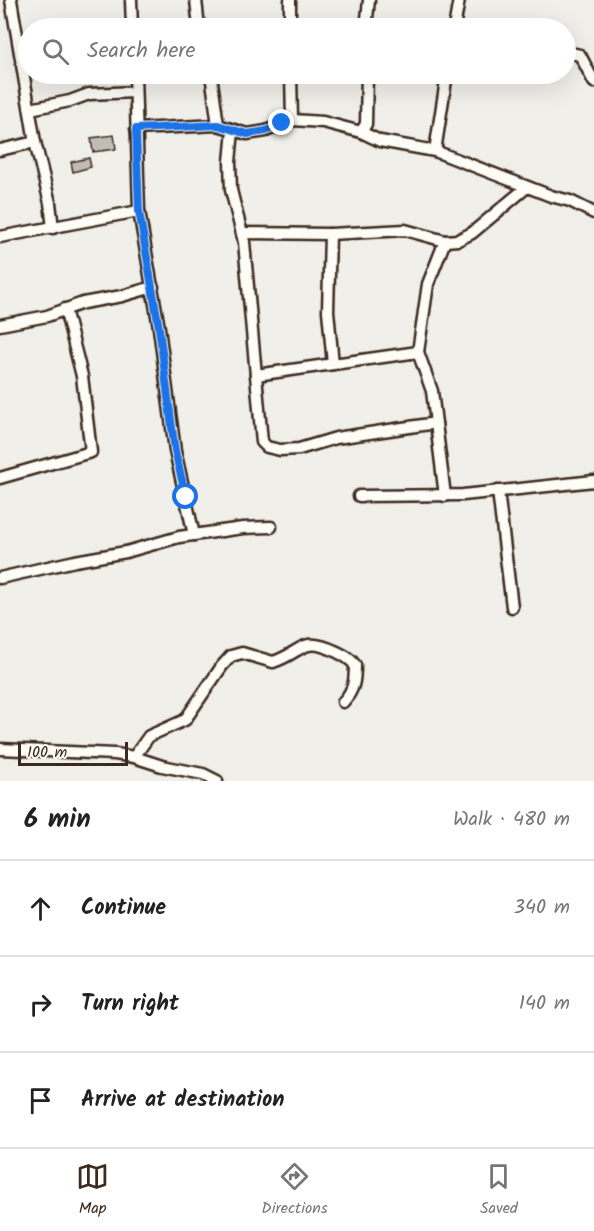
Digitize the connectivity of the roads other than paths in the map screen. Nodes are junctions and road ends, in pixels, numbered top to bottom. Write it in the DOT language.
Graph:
graph roads {
  1 [pos="11,0"];
  2 [pos="130,0"];
  3 [pos="196,0"];
  4 [pos="290,0"];
  5 [pos="369,0"];
  6 [pos="459,0"];
  7 [pos="131,18"];
  8 [pos="198,18"];
  9 [pos="290,18"];
  10 [pos="367,18"];
  11 [pos="456,18"];
  12 [pos="18,40"];
  13 [pos="576,54"];
  14 [pos="594,82"];
  15 [pos="26,84"];
  16 [pos="135,84"];
  17 [pos="212,84"];
  18 [pos="291,84"];
  19 [pos="367,84"];
  20 [pos="445,84"];
  21 [pos="135,92"];
  22 [pos="30,109"];
  23 [pos="292,120"];
  24 [pos="218,125"];
  25 [pos="136,129"];
  26 [pos="233,130"];
  27 [pos="361,132"];
  28 [pos="34,142"];
  29 [pos="0,150"];
  30 [pos="435,151"];
  31 [pos="527,187"];
  32 [pos="139,211"];
  33 [pos="594,213"];
  34 [pos="53,228"];
  35 [pos="242,233"];
  36 [pos="330,234"];
  37 [pos="0,237"];
  38 [pos="445,241"];
  39 [pos="153,287"];
  40 [pos="65,309"];
  41 [pos="0,325"];
  42 [pos="418,352"];
  43 [pos="333,364"];
  44 [pos="256,375"];
  45 [pos="436,423"];
  46 [pos="0,478"];
  47 [pos="594,481"];
  48 [pos="498,491"];
  49 [pos="359,496"];
  50 [pos="445,496"];
  51 [pos="271,527"];
  52 [pos="194,535"];
  53 [pos="0,578"];
  54 [pos="512,607"];
  55 [pos="343,702"];
  56 [pos="0,749"];
  57 [pos="134,757"];
  58 [pos="217,781"];
  1 -- 12 [label="street"];
  2 -- 7 [label="street"];
  3 -- 8 [label="street"];
  4 -- 9 [label="street"];
  5 -- 10 [label="street"];
  6 -- 11 [label="street"];
  13 -- 14 [label="street"];
  15 -- 22 [label="street"];
  16 -- 21 [label="street"];
  17 -- 24 [label="street"];
  18 -- 23 [label="street"];
  19 -- 27 [label="street"];
  20 -- 30 [label="street"];
  21 -- 22 [label="street"];
  21 -- 25 [label="street"];
  22 -- 28 [label="street"];
  23 -- 26 [label="street"];
  23 -- 27 [label="street"];
  24 -- 25 [label="street"];
  24 -- 26 [label="street"];
  25 -- 32 [label="street"];
  26 -- 35 [label="street"];
  27 -- 30 [label="street"];
  28 -- 29 [label="street"];
  28 -- 34 [label="street"];
  30 -- 31 [label="street"];
  31 -- 33 [label="street"];
  31 -- 38 [label="street"];
  32 -- 34 [label="street"];
  32 -- 39 [label="street"];
  34 -- 37 [label="street"];
  35 -- 36 [label="street"];
  35 -- 44 [label="street"];
  36 -- 38 [label="street"];
  36 -- 43 [label="street"];
  38 -- 42 [label="street"];
  39 -- 40 [label="street"];
  39 -- 52 [label="street"];
  40 -- 41 [label="street"];
  40 -- 46 [label="street"];
  42 -- 43 [label="street"];
  42 -- 45 [label="street"];
  43 -- 44 [label="street"];
  44 -- 45 [label="street"];
  45 -- 50 [label="street"];
  47 -- 48 [label="street"];
  48 -- 50 [label="street"];
  48 -- 54 [label="street"];
  49 -- 50 [label="street"];
  51 -- 52 [label="street"];
  52 -- 53 [label="street"];
  55 -- 57 [label="street"];
  56 -- 57 [label="street"];
  57 -- 58 [label="street"];
}
